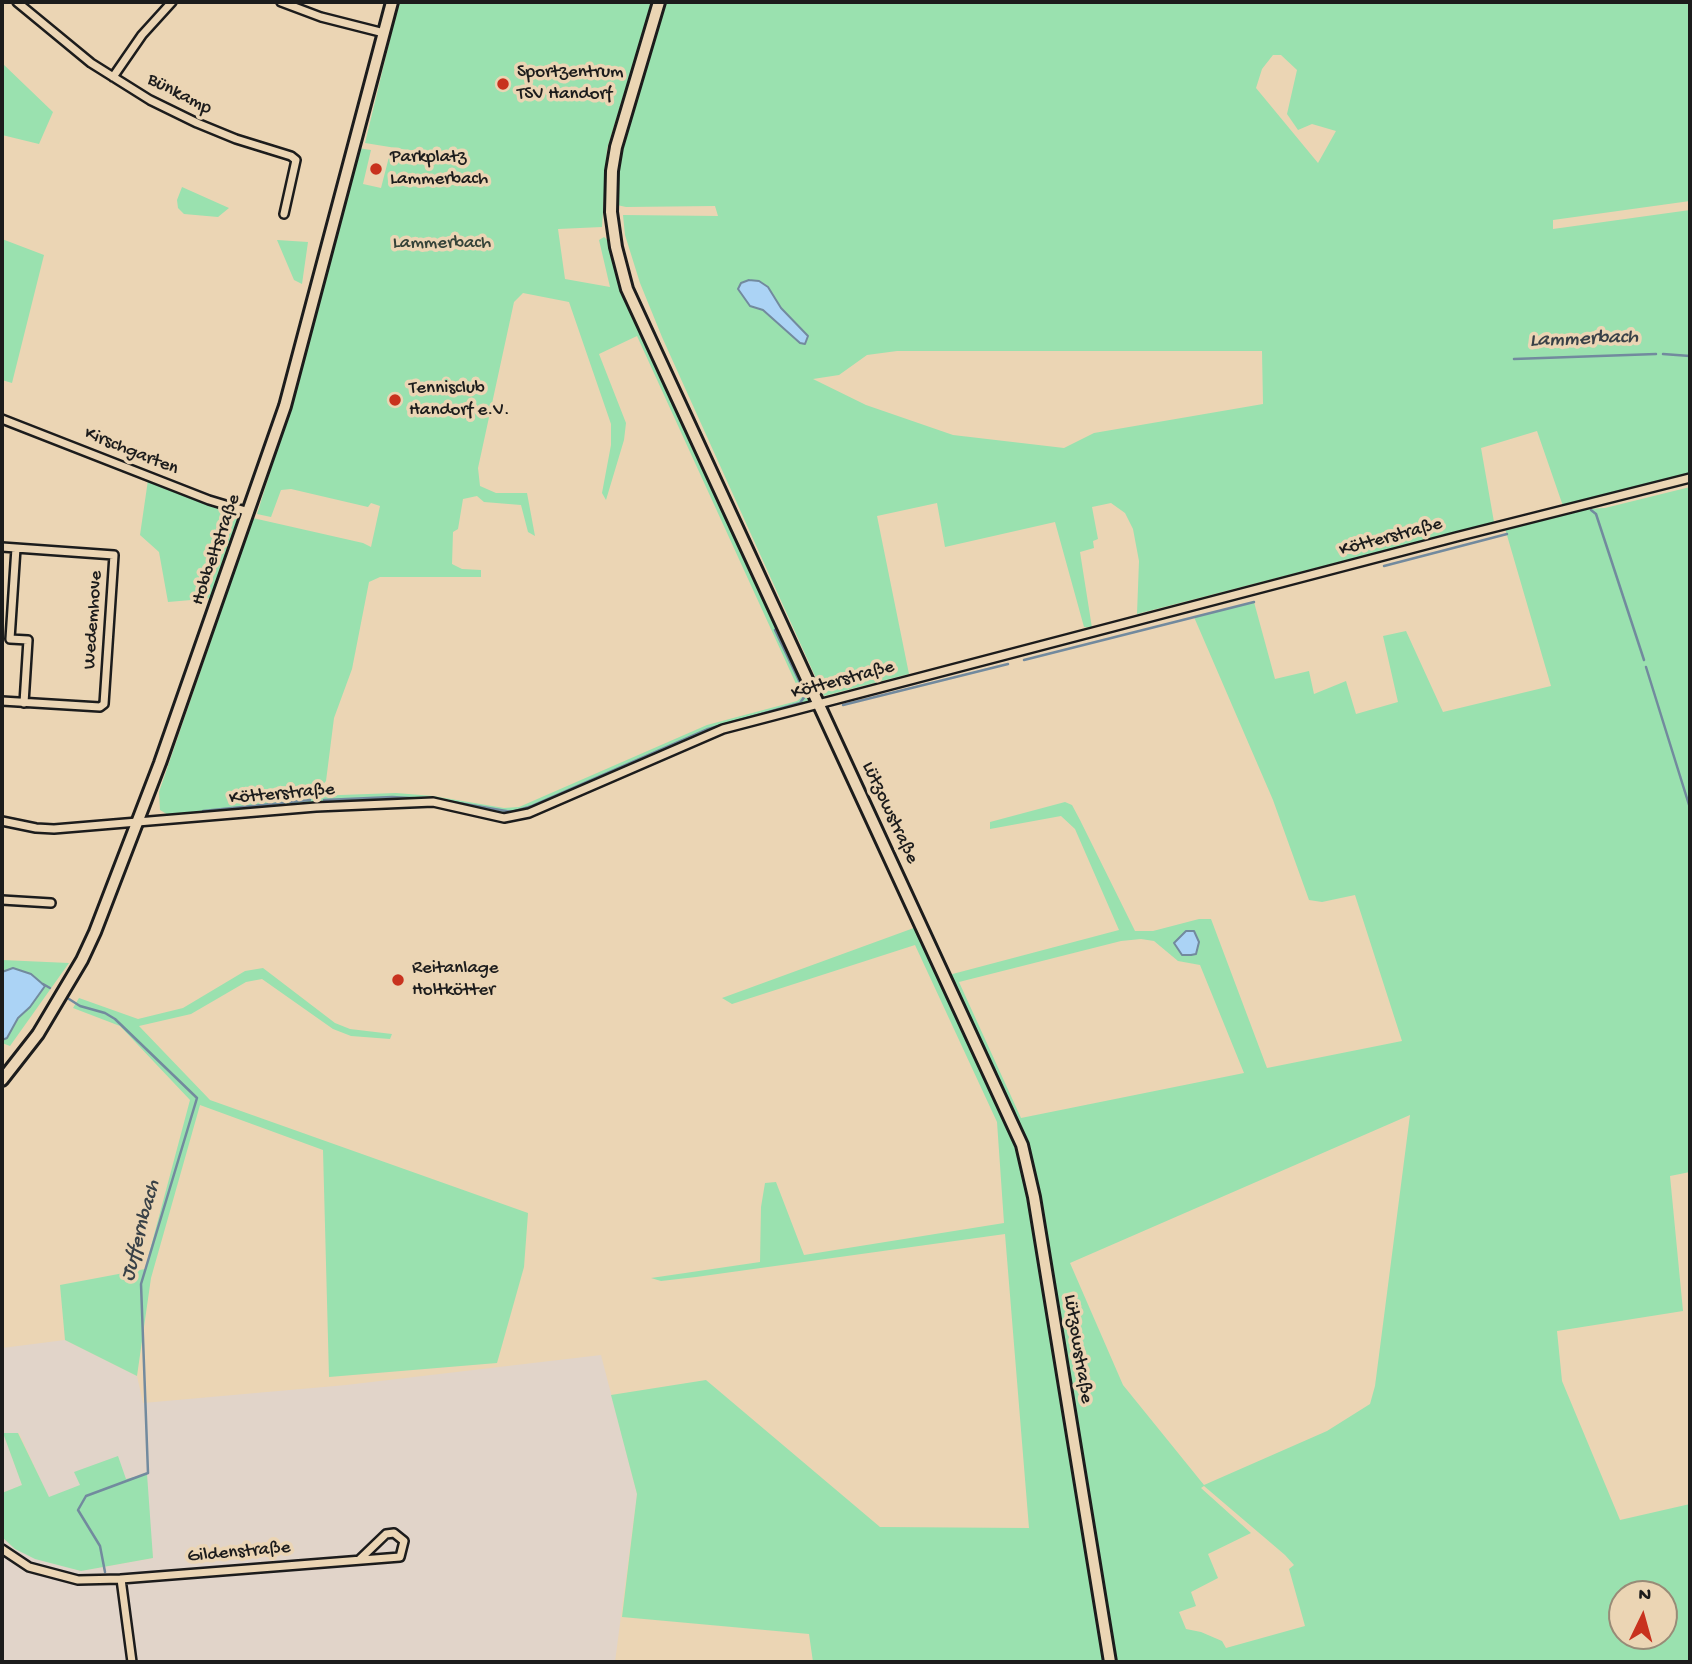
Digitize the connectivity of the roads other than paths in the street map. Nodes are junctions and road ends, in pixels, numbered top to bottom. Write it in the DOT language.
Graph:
graph roads {
  1 [pos="17,2"];
  2 [pos="31,2"];
  3 [pos="172,2"];
  4 [pos="281,2"];
  5 [pos="392,2"];
  6 [pos="659,2"];
  7 [pos="25,9"];
  8 [pos="384,33"];
  9 [pos="113,77"];
  10 [pos="284,214"];
  11 [pos="2,419"];
  12 [pos="1690,478"];
  13 [pos="249,512"];
  14 [pos="2,547"];
  15 [pos="16,548"];
  16 [pos="2,701"];
  17 [pos="24,703"];
  18 [pos="819,703"];
  19 [pos="2,821"];
  20 [pos="138,824"];
  21 [pos="2,900"];
  22 [pos="51,903"];
  23 [pos="2,1080"];
  24 [pos="2,1549"];
  25 [pos="360,1559"];
  26 [pos="121,1579"];
  27 [pos="132,1662"];
  28 [pos="1110,1662"];
  1 -- 7 [label="street, Bünkamp"];
  2 -- 7 [label="street"];
  3 -- 9 [label="street"];
  4 -- 8 [label="street"];
  5 -- 8 [label="street, Hobbeltstraße"];
  6 -- 18 [label="street, Lützowstraße"];
  7 -- 9 [label="street, Bünkamp"];
  8 -- 13 [label="street, Hobbeltstraße"];
  9 -- 10 [label="street, Bünkamp"];
  11 -- 13 [label="street, Kirschgarten"];
  12 -- 18 [label="street, Kötterstraße"];
  13 -- 20 [label="street, Hobbeltstraße"];
  14 -- 15 [label="street, Wedemhove"];
  15 -- 17 [label="street"];
  15 -- 17 [label="street, Wedemhove"];
  16 -- 17 [label="street, Wedemhove"];
  18 -- 20 [label="street, Kötterstraße"];
  18 -- 28 [label="street, Lützowstraße"];
  19 -- 20 [label="street, Kötterstraße"];
  20 -- 23 [label="street, Hobbeltstraße"];
  21 -- 22 [label="street"];
  24 -- 26 [label="street, Gildenstraße"];
  25 -- 25 [label="street, Gildenstraße"];
  25 -- 26 [label="street, Gildenstraße"];
  26 -- 27 [label="street"];
}
